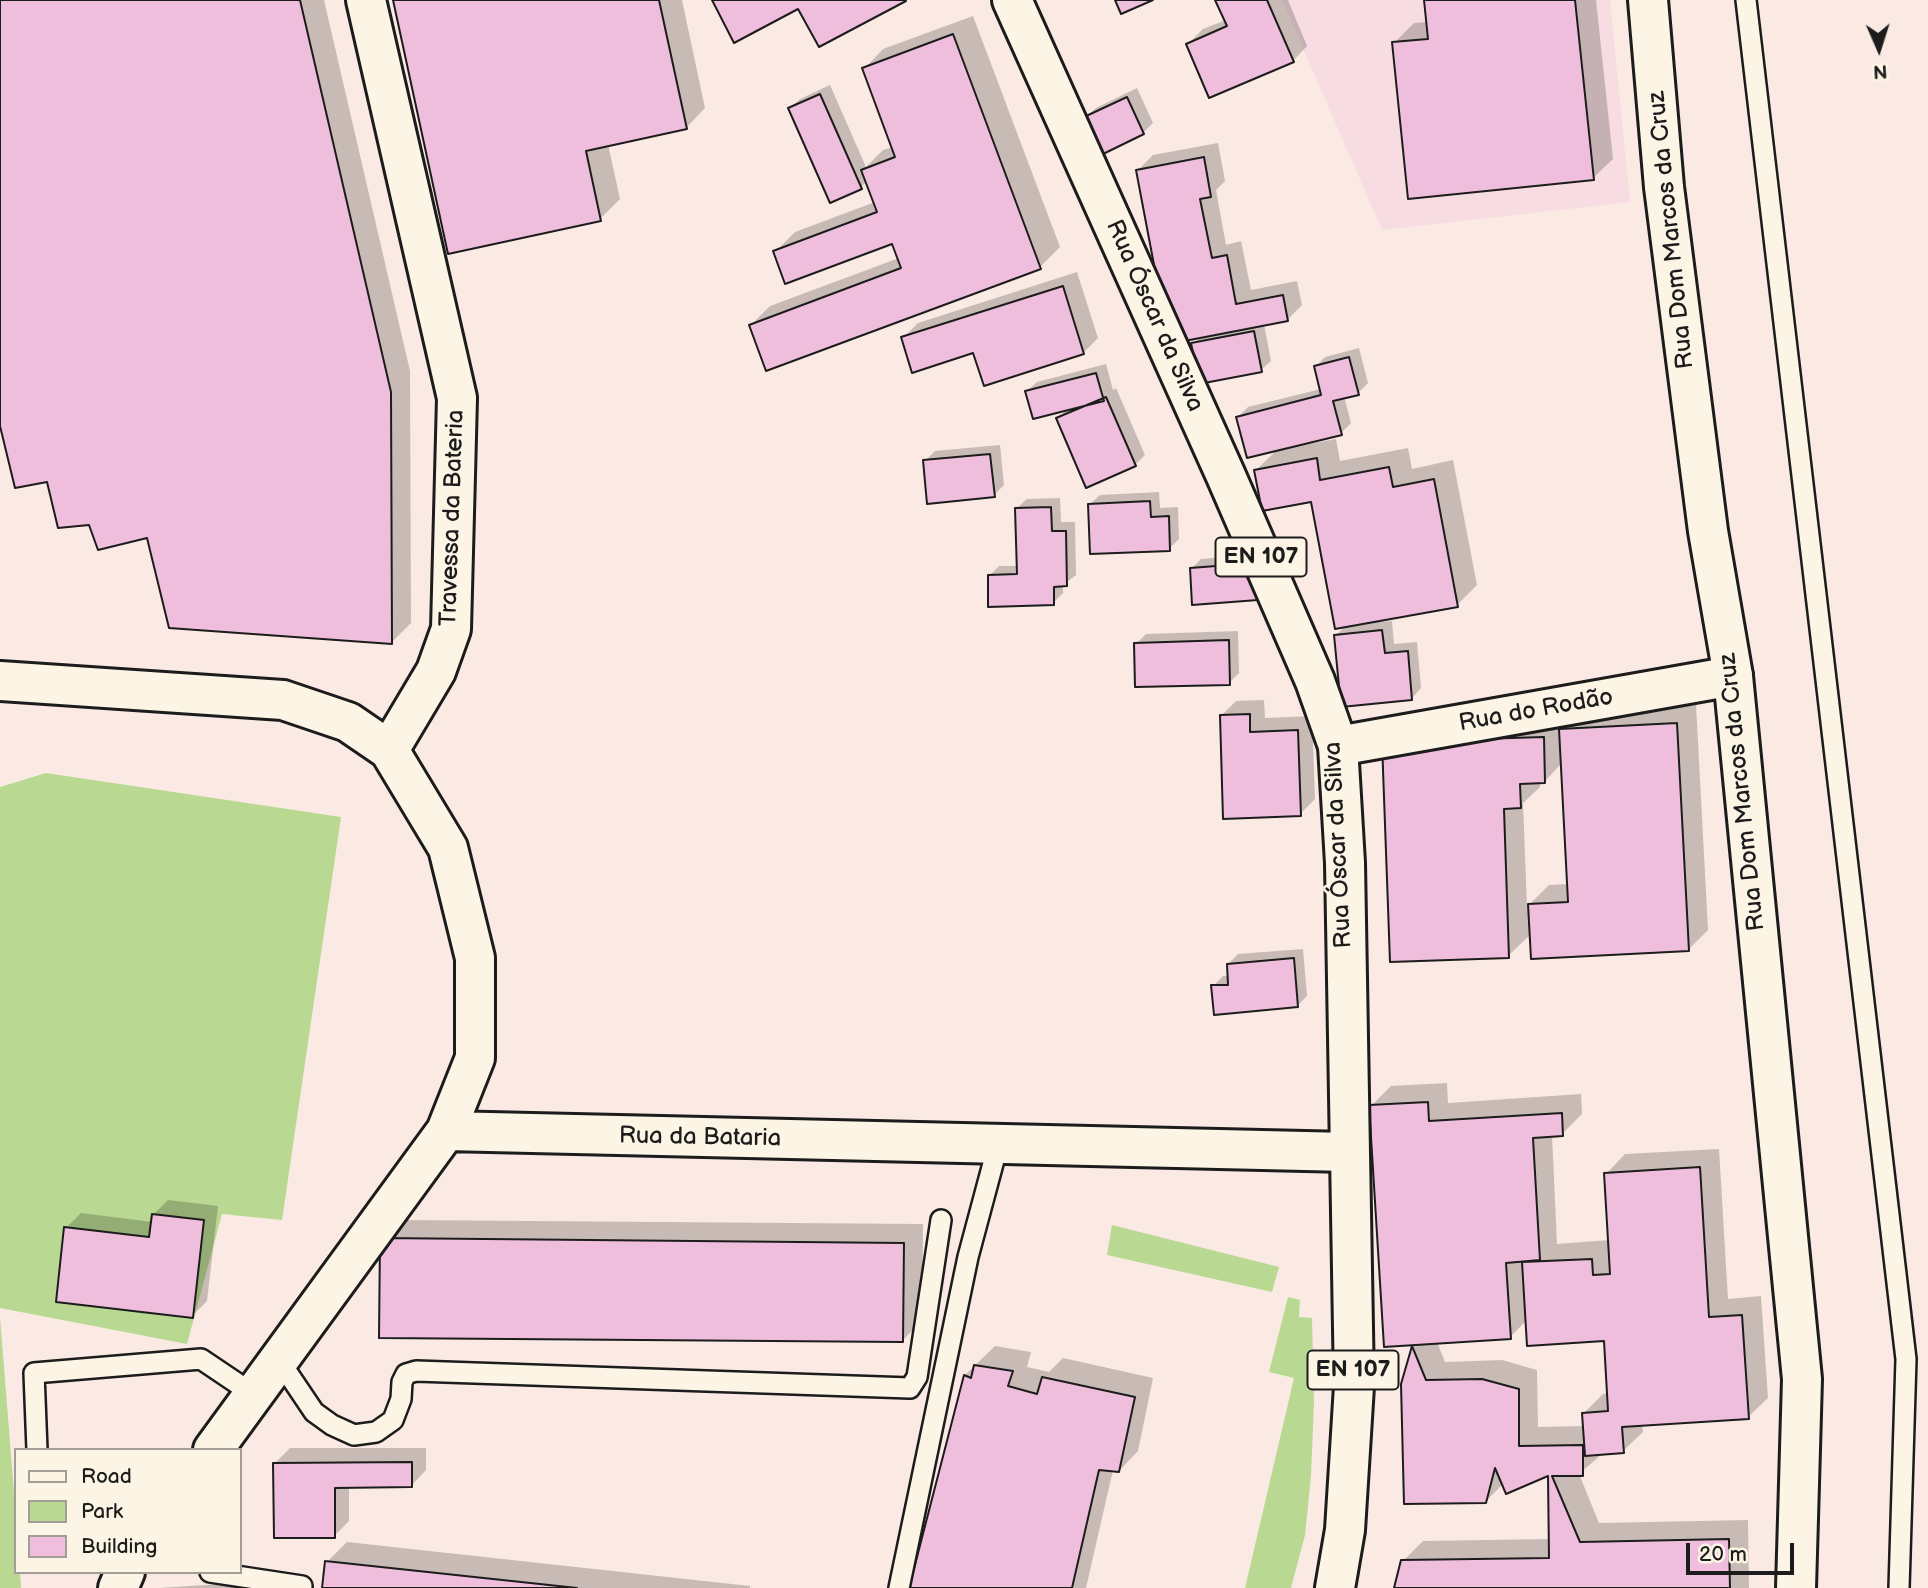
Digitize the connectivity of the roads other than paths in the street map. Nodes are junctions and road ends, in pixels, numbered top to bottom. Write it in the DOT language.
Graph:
graph roads {
  1 [pos="366,0"];
  2 [pos="1012,0"];
  3 [pos="1648,0"];
  4 [pos="1746,0"];
  5 [pos="1733,676"];
  6 [pos="0,681"];
  7 [pos="1338,746"];
  8 [pos="389,750"];
  9 [pos="446,1132"];
  10 [pos="998,1145"];
  11 [pos="1348,1152"];
  12 [pos="941,1220"];
  13 [pos="279,1360"];
  14 [pos="253,1394"];
  15 [pos="37,1448"];
  16 [pos="214,1448"];
  17 [pos="224,1574"];
  18 [pos="302,1586"];
  19 [pos="899,1588"];
  20 [pos="1335,1588"];
  21 [pos="1796,1588"];
  22 [pos="1899,1588"];
  1 -- 8 [label="street, Travessa da Bateria"];
  2 -- 7 [label="street, Rua Óscar da Silva / EN 107"];
  3 -- 5 [label="street, Rua Dom Marcos da Cruz"];
  4 -- 22 [label="lane"];
  5 -- 7 [label="street, Rua do Rodão"];
  5 -- 21 [label="street, Rua Dom Marcos da Cruz"];
  6 -- 8 [label="street"];
  7 -- 11 [label="street, Rua Óscar da Silva / EN 107"];
  8 -- 9 [label="street"];
  9 -- 10 [label="street, Rua da Bataria"];
  9 -- 13 [label="street"];
  10 -- 11 [label="street, Rua da Bataria"];
  10 -- 19 [label="lane"];
  11 -- 20 [label="street, Rua Óscar da Silva / EN 107"];
  12 -- 13 [label="lane"];
  13 -- 14 [label="street"];
  14 -- 15 [label="lane"];
  14 -- 16 [label="street"];
  17 -- 18 [label="lane"];
}
